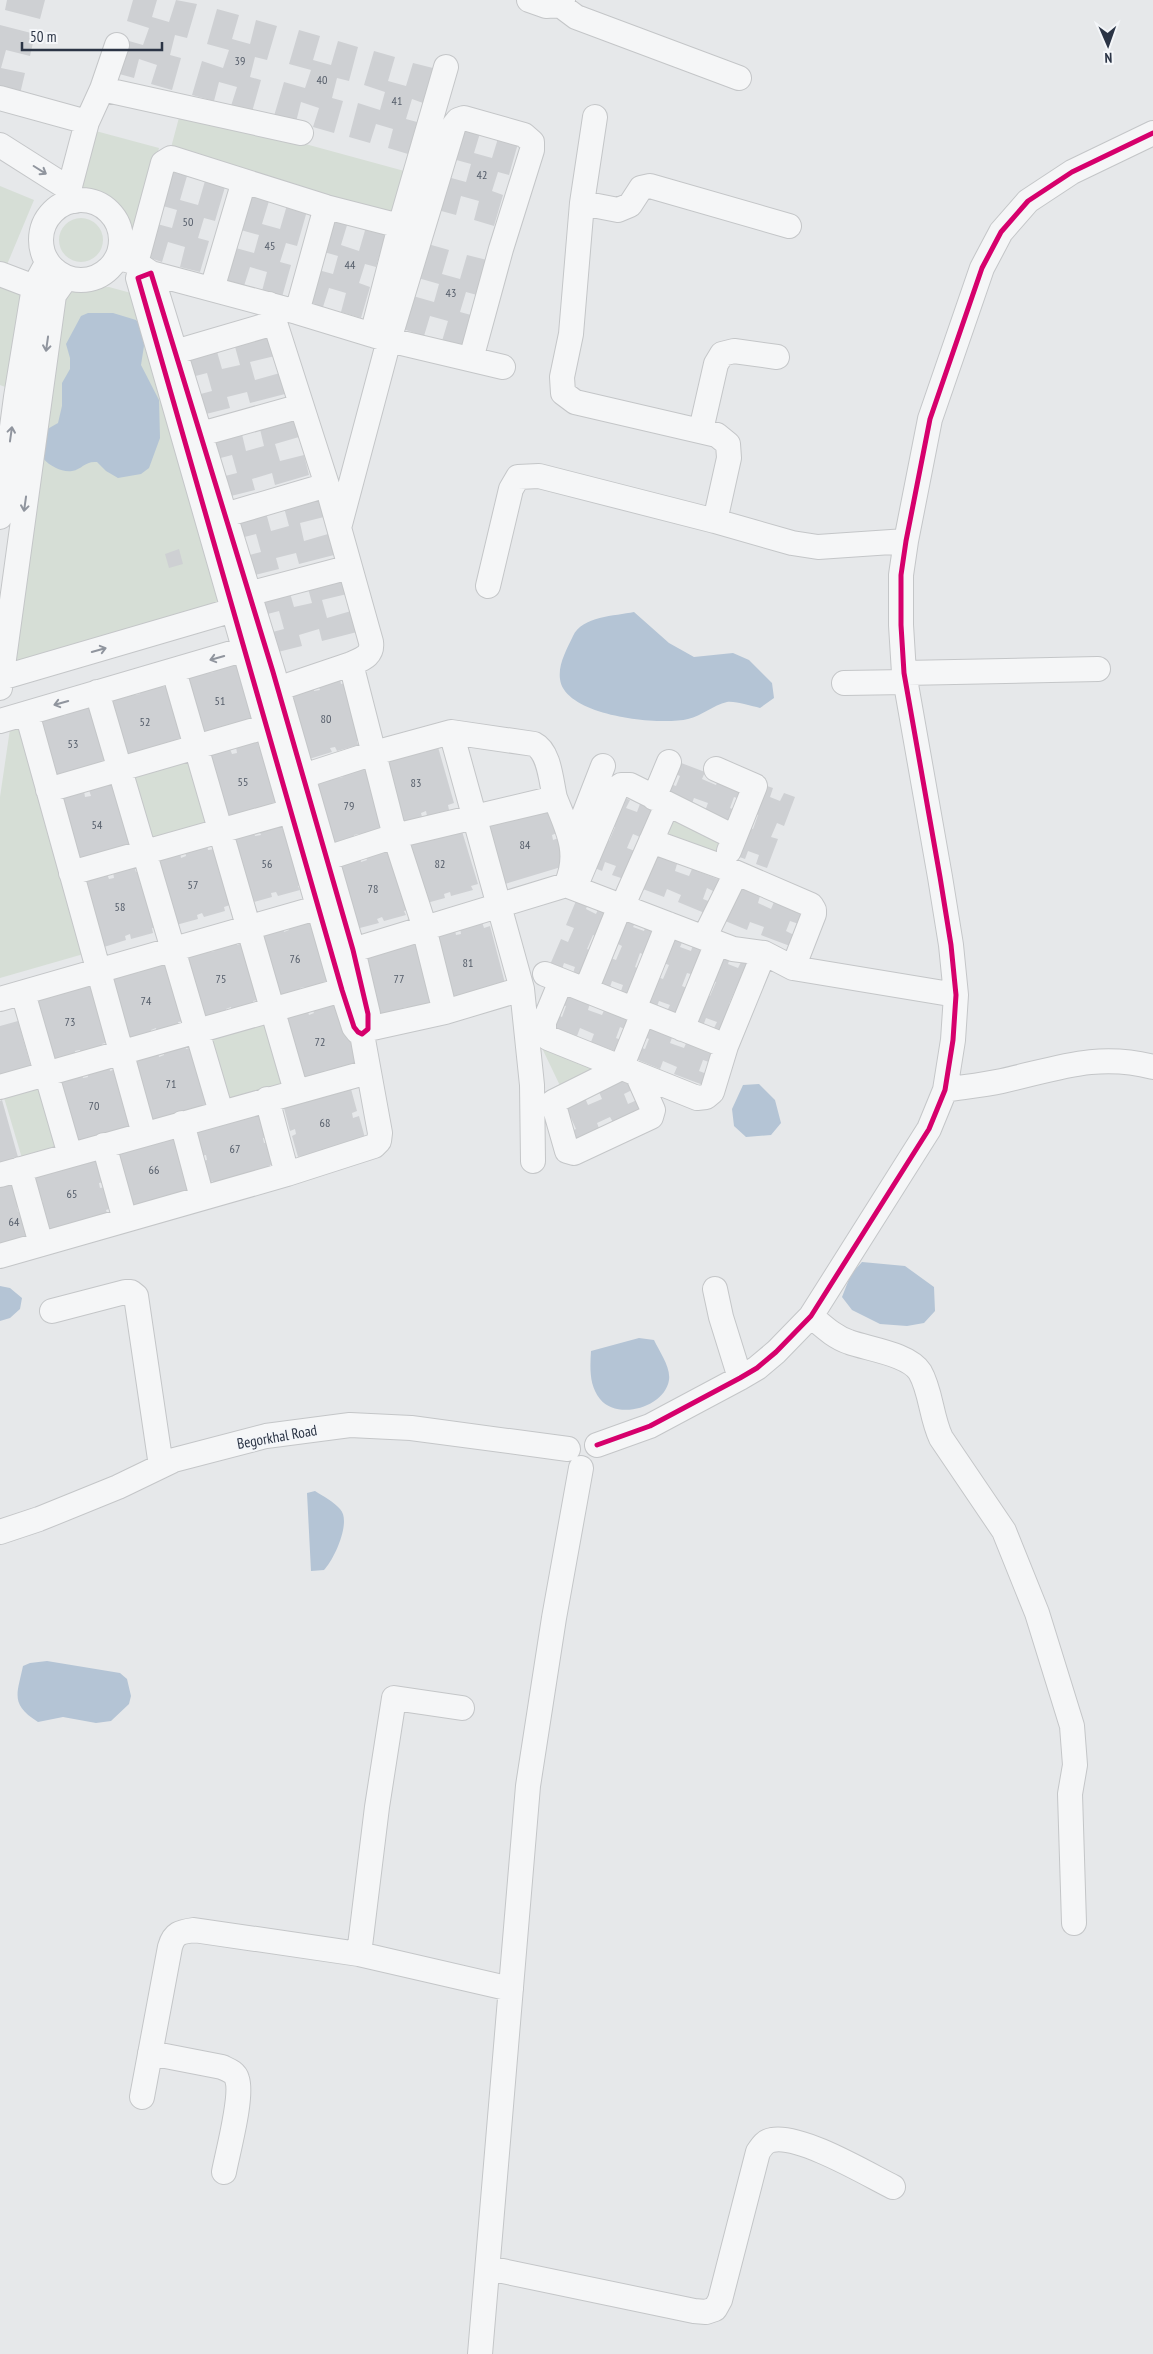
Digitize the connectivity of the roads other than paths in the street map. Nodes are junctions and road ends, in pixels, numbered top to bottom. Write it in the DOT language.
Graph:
graph roads {
  1 [pos="529,0"];
  2 [pos="562,3"];
  3 [pos="117,45"];
  4 [pos="446,67"];
  5 [pos="739,78"];
  6 [pos="102,89"];
  7 [pos="0,98"];
  8 [pos="595,117"];
  9 [pos="87,122"];
  10 [pos="301,133"];
  11 [pos="1153,133"];
  12 [pos="0,145"];
  13 [pos="0,164"];
  14 [pos="244,181"];
  15 [pos="67,200"];
  16 [pos="582,203"];
  17 [pos="326,207"];
  18 [pos="400,226"];
  19 [pos="790,226"];
  20 [pos="130,268"];
  21 [pos="0,274"];
  22 [pos="51,287"];
  23 [pos="212,289"];
  24 [pos="297,312"];
  25 [pos="272,314"];
  26 [pos="380,338"];
  27 [pos="175,352"];
  28 [pos="777,357"];
  29 [pos="471,359"];
  30 [pos="503,367"];
  31 [pos="8,393"];
  32 [pos="302,406"];
  33 [pos="700,430"];
  34 [pos="202,434"];
  35 [pos="2,479"];
  36 [pos="327,485"];
  37 [pos="225,515"];
  38 [pos="0,517"];
  39 [pos="715,521"];
  40 [pos="339,528"];
  41 [pos="906,541"];
  42 [pos="350,567"];
  43 [pos="8,569"];
  44 [pos="488,586"];
  45 [pos="244,603"];
  46 [pos="254,647"];
  47 [pos="351,664"];
  48 [pos="1098,669"];
  49 [pos="174,671"];
  50 [pos="905,677"];
  51 [pos="1,683"];
  52 [pos="844,683"];
  53 [pos="277,688"];
  54 [pos="97,692"];
  55 [pos="27,713"];
  56 [pos="0,721"];
  57 [pos="276,723"];
  58 [pos="451,732"];
  59 [pos="196,747"];
  60 [pos="374,753"];
  61 [pos="669,762"];
  62 [pos="603,766"];
  63 [pos="120,769"];
  64 [pos="716,769"];
  65 [pos="302,776"];
  66 [pos="48,790"];
  67 [pos="555,798"];
  68 [pos="661,802"];
  69 [pos="301,808"];
  70 [pos="476,818"];
  71 [pos="220,830"];
  72 [pos="395,836"];
  73 [pos="734,837"];
  74 [pos="651,841"];
  75 [pos="572,843"];
  76 [pos="145,852"];
  77 [pos="326,858"];
  78 [pos="729,870"];
  79 [pos="71,873"];
  80 [pos="572,879"];
  81 [pos="326,898"];
  82 [pos="498,900"];
  83 [pos="623,901"];
  84 [pos="246,921"];
  85 [pos="423,923"];
  86 [pos="668,924"];
  87 [pos="713,936"];
  88 [pos="171,942"];
  89 [pos="340,946"];
  90 [pos="757,952"];
  91 [pos="96,964"];
  92 [pos="793,968"];
  93 [pos="0,984"];
  94 [pos="522,989"];
  95 [pos="342,990"];
  96 [pos="586,990"];
  97 [pos="23,993"];
  98 [pos="956,995"];
  99 [pos="0,999"];
  100 [pos="272,1010"];
  101 [pos="638,1011"];
  102 [pos="445,1012"];
  103 [pos="682,1029"];
  104 [pos="198,1031"];
  105 [pos="365,1031"];
  106 [pos="726,1046"];
  107 [pos="121,1052"];
  108 [pos="1153,1067"];
  109 [pos="629,1071"];
  110 [pos="368,1072"];
  111 [pos="46,1074"];
  112 [pos="0,1087"];
  113 [pos="945,1090"];
  114 [pos="296,1091"];
  115 [pos="267,1099"];
  116 [pos="221,1112"];
  117 [pos="182,1123"];
  118 [pos="144,1134"];
  119 [pos="104,1145"];
  120 [pos="70,1155"];
  121 [pos="533,1161"];
  122 [pos="10,1172"];
  123 [pos="287,1174"];
  124 [pos="202,1198"];
  125 [pos="125,1220"];
  126 [pos="41,1244"];
  127 [pos="0,1256"];
  128 [pos="716,1289"];
  129 [pos="52,1312"];
  130 [pos="811,1316"];
  131 [pos="740,1378"];
  132 [pos="574,1459"];
  133 [pos="161,1466"];
  134 [pos="0,1532"];
  135 [pos="462,1708"];
  136 [pos="1074,1923"];
  137 [pos="359,1954"];
  138 [pos="511,1989"];
  139 [pos="150,2053"];
  140 [pos="142,2097"];
  141 [pos="224,2172"];
  142 [pos="893,2187"];
  143 [pos="488,2268"];
  144 [pos="480,2354"];
  1 -- 2 [label="street"];
  2 -- 5 [label="street"];
  3 -- 6 [label="street"];
  4 -- 18 [label="street"];
  6 -- 9 [label="street"];
  6 -- 10 [label="street"];
  7 -- 9 [label="street"];
  8 -- 16 [label="street"];
  9 -- 15 [label="street"];
  11 -- 41 [label="street"];
  12 -- 15 [label="street, one-way"];
  13 -- 15 [label="street"];
  14 -- 17 [label="street"];
  14 -- 20 [label="street"];
  14 -- 23 [label="street"];
  15 -- 20 [label="street"];
  15 -- 22 [label="street"];
  16 -- 19 [label="street"];
  16 -- 33 [label="street"];
  17 -- 18 [label="street"];
  17 -- 24 [label="street"];
  18 -- 26 [label="street"];
  20 -- 22 [label="street"];
  20 -- 23 [label="street"];
  20 -- 27 [label="street"];
  20 -- 45 [label="street"];
  21 -- 22 [label="street"];
  22 -- 31 [label="street"];
  22 -- 43 [label="street, one-way"];
  23 -- 25 [label="street"];
  24 -- 25 [label="street"];
  24 -- 26 [label="street"];
  25 -- 27 [label="street"];
  25 -- 32 [label="street"];
  26 -- 29 [label="street"];
  26 -- 29 [label="street"];
  26 -- 40 [label="street"];
  27 -- 34 [label="street"];
  28 -- 33 [label="street"];
  29 -- 30 [label="street"];
  35 -- 31 [label="street, one-way"];
  32 -- 34 [label="street"];
  32 -- 36 [label="street"];
  33 -- 39 [label="street"];
  34 -- 37 [label="street"];
  35 -- 38 [label="street"];
  36 -- 37 [label="street"];
  36 -- 40 [label="street"];
  37 -- 45 [label="street"];
  39 -- 41 [label="street"];
  39 -- 44 [label="street"];
  40 -- 42 [label="street"];
  41 -- 50 [label="street"];
  42 -- 45 [label="street"];
  42 -- 47 [label="street"];
  43 -- 51 [label="street"];
  45 -- 46 [label="street"];
  51 -- 45 [label="street, one-way"];
  46 -- 49 [label="street, one-way"];
  46 -- 53 [label="street"];
  46 -- 57 [label="street"];
  47 -- 53 [label="street"];
  47 -- 60 [label="street"];
  48 -- 50 [label="street"];
  49 -- 54 [label="street"];
  49 -- 59 [label="street"];
  50 -- 52 [label="street"];
  50 -- 98 [label="street"];
  53 -- 57 [label="street"];
  54 -- 55 [label="street, one-way"];
  54 -- 63 [label="street"];
  55 -- 56 [label="street"];
  55 -- 66 [label="street"];
  57 -- 59 [label="street"];
  57 -- 65 [label="street"];
  57 -- 69 [label="street"];
  58 -- 60 [label="street"];
  58 -- 67 [label="street"];
  58 -- 70 [label="street"];
  59 -- 63 [label="street"];
  59 -- 71 [label="street"];
  60 -- 65 [label="street"];
  60 -- 72 [label="street"];
  61 -- 68 [label="street"];
  62 -- 75 [label="street"];
  63 -- 66 [label="street"];
  63 -- 76 [label="street"];
  64 -- 73 [label="street"];
  65 -- 69 [label="street"];
  66 -- 79 [label="street"];
  67 -- 70 [label="street"];
  67 -- 75 [label="street"];
  68 -- 73 [label="street"];
  68 -- 74 [label="street"];
  68 -- 80 [label="street"];
  69 -- 71 [label="street"];
  69 -- 77 [label="street"];
  69 -- 81 [label="street"];
  70 -- 72 [label="street"];
  70 -- 82 [label="street"];
  71 -- 76 [label="street"];
  71 -- 84 [label="street"];
  72 -- 77 [label="street"];
  72 -- 85 [label="street"];
  73 -- 78 [label="street"];
  74 -- 78 [label="street"];
  74 -- 83 [label="street"];
  75 -- 80 [label="street"];
  76 -- 79 [label="street"];
  76 -- 88 [label="street"];
  77 -- 81 [label="street"];
  78 -- 87 [label="street"];
  78 -- 92 [label="street"];
  79 -- 91 [label="street"];
  80 -- 82 [label="street"];
  80 -- 83 [label="street"];
  81 -- 84 [label="street"];
  81 -- 89 [label="street"];
  82 -- 85 [label="street"];
  82 -- 94 [label="street"];
  83 -- 86 [label="street"];
  83 -- 87 [label="street"];
  83 -- 96 [label="street"];
  84 -- 88 [label="street"];
  84 -- 100 [label="street"];
  85 -- 89 [label="street"];
  85 -- 102 [label="street"];
  86 -- 87 [label="street"];
  86 -- 101 [label="street"];
  87 -- 90 [label="street"];
  87 -- 103 [label="street"];
  88 -- 91 [label="street"];
  88 -- 104 [label="street"];
  89 -- 95 [label="street"];
  89 -- 105 [label="street"];
  90 -- 92 [label="street"];
  90 -- 106 [label="street"];
  91 -- 93 [label="street"];
  91 -- 97 [label="street"];
  91 -- 107 [label="street"];
  92 -- 98 [label="street"];
  94 -- 102 [label="street"];
  94 -- 121 [label="street"];
  95 -- 100 [label="street"];
  95 -- 105 [label="street"];
  96 -- 101 [label="street"];
  96 -- 109 [label="street"];
  97 -- 99 [label="street"];
  97 -- 111 [label="street"];
  98 -- 113 [label="street"];
  100 -- 104 [label="street"];
  100 -- 114 [label="street"];
  101 -- 103 [label="street"];
  101 -- 109 [label="street"];
  102 -- 105 [label="street"];
  103 -- 106 [label="street"];
  104 -- 107 [label="street"];
  104 -- 116 [label="street"];
  105 -- 110 [label="street"];
  106 -- 109 [label="street"];
  107 -- 111 [label="street"];
  107 -- 118 [label="street"];
  108 -- 113 [label="street"];
  110 -- 114 [label="street"];
  110 -- 123 [label="street"];
  111 -- 112 [label="street"];
  111 -- 120 [label="street"];
  113 -- 130 [label="street"];
  114 -- 115 [label="street"];
  115 -- 116 [label="street"];
  115 -- 123 [label="street"];
  116 -- 117 [label="street"];
  117 -- 118 [label="street"];
  117 -- 124 [label="street"];
  118 -- 119 [label="street"];
  119 -- 120 [label="street"];
  119 -- 125 [label="street"];
  120 -- 122 [label="street"];
  122 -- 126 [label="street"];
  123 -- 124 [label="street"];
  124 -- 125 [label="street"];
  125 -- 126 [label="street"];
  126 -- 127 [label="street"];
  128 -- 131 [label="street"];
  129 -- 133 [label="street"];
  130 -- 131 [label="street"];
  130 -- 136 [label="street"];
  131 -- 132 [label="street"];
  132 -- 133 [label="street, Begorkhal Road"];
  132 -- 138 [label="street"];
  133 -- 134 [label="street, Begorkhal Road"];
  135 -- 137 [label="street"];
  137 -- 138 [label="street"];
  137 -- 139 [label="street"];
  138 -- 143 [label="street"];
  139 -- 140 [label="street"];
  139 -- 141 [label="street"];
  142 -- 143 [label="street"];
  143 -- 144 [label="street"];
}
